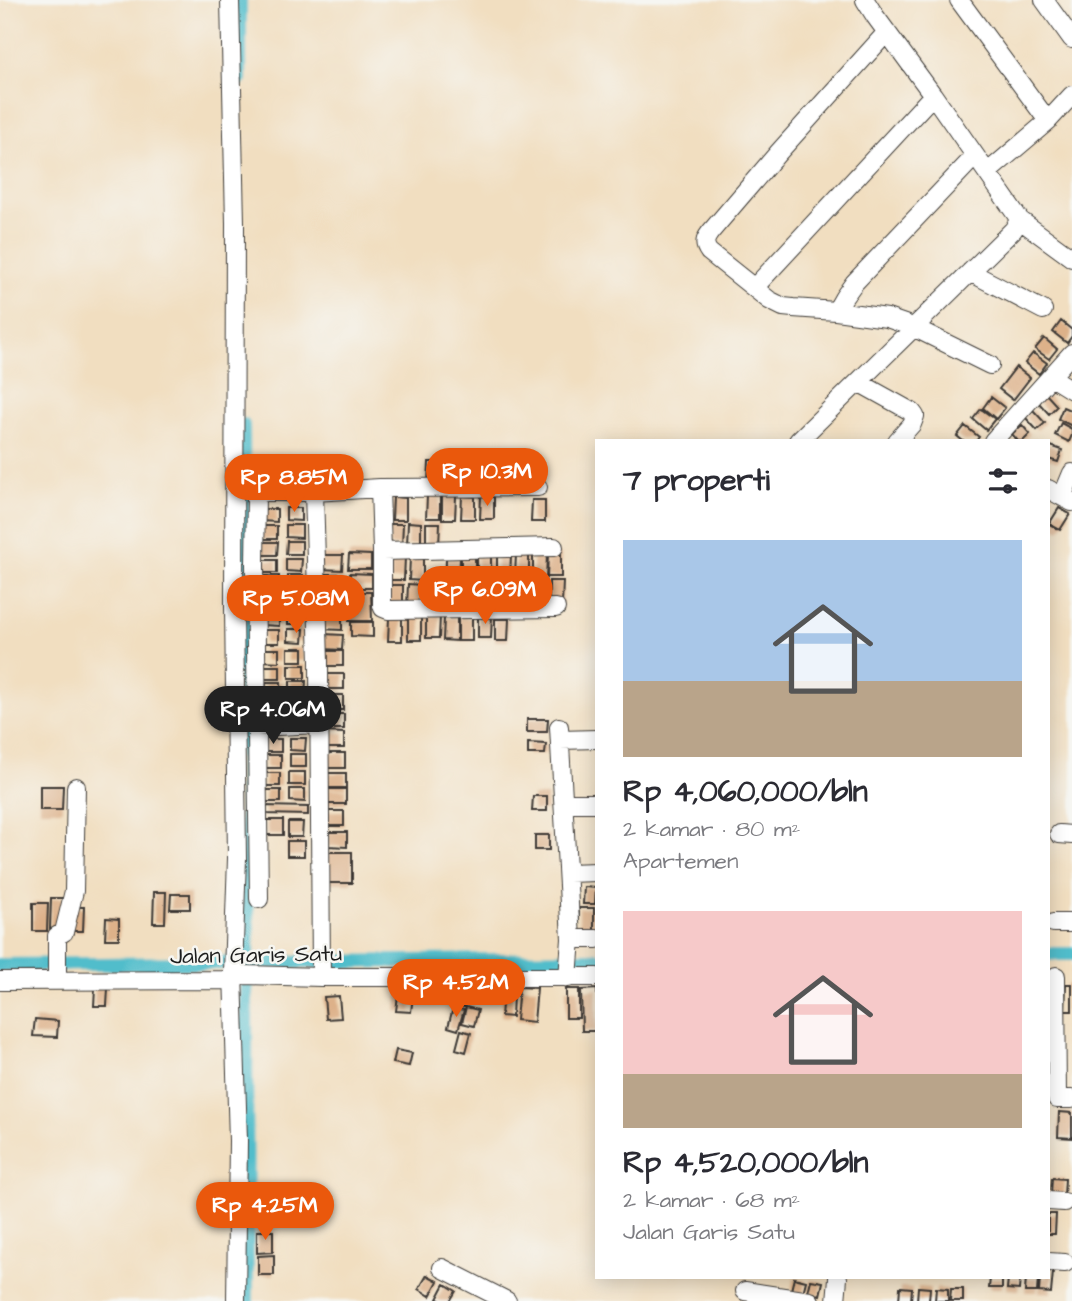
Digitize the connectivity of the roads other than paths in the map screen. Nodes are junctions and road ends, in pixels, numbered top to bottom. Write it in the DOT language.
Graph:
graph roads {
  1 [pos="230,0"];
  2 [pos="865,0"];
  3 [pos="959,0"];
  4 [pos="1044,0"];
  5 [pos="887,32"];
  6 [pos="1072,39"];
  7 [pos="933,95"];
  8 [pos="1072,95"];
  9 [pos="1048,121"];
  10 [pos="975,156"];
  11 [pos="988,172"];
  12 [pos="1020,220"];
  13 [pos="1072,258"];
  14 [pos="970,272"];
  15 [pos="754,288"];
  16 [pos="1043,310"];
  17 [pos="836,311"];
  18 [pos="913,327"];
  19 [pos="1072,353"];
  20 [pos="990,365"];
  21 [pos="1051,377"];
  22 [pos="859,382"];
  23 [pos="1072,390"];
  24 [pos="800,439"];
  25 [pos="899,439"];
  26 [pos="995,439"];
  27 [pos="1072,473"];
  28 [pos="538,487"];
  29 [pos="380,488"];
  30 [pos="314,492"];
  31 [pos="1061,496"];
  32 [pos="554,547"];
  33 [pos="382,551"];
  34 [pos="556,608"];
  35 [pos="318,724"];
  36 [pos="257,727"];
  37 [pos="595,739"];
  38 [pos="76,787"];
  39 [pos="564,803"];
  40 [pos="595,803"];
  41 [pos="595,872"];
  42 [pos="568,873"];
  43 [pos="259,899"];
  44 [pos="1054,923"];
  45 [pos="1072,923"];
  46 [pos="595,939"];
  47 [pos="571,943"];
  48 [pos="321,973"];
  49 [pos="569,974"];
  50 [pos="241,975"];
  51 [pos="1059,976"];
  52 [pos="595,977"];
  53 [pos="0,981"];
  54 [pos="57,981"];
  55 [pos="1059,1041"];
  56 [pos="1059,1099"];
  57 [pos="442,1268"];
  58 [pos="838,1279"];
  59 [pos="745,1291"];
  60 [pos="236,1301"];
  61 [pos="507,1301"];
  62 [pos="810,1301"];
  63 [pos="836,1301"];
  1 -- 50 [label="street"];
  2 -- 5 [label="street"];
  3 -- 9 [label="street"];
  4 -- 6 [label="street"];
  5 -- 7 [label="street"];
  5 -- 15 [label="street"];
  7 -- 10 [label="street"];
  7 -- 15 [label="street"];
  8 -- 9 [label="street"];
  9 -- 11 [label="street"];
  10 -- 11 [label="street"];
  10 -- 17 [label="street"];
  11 -- 12 [label="street"];
  12 -- 13 [label="street"];
  12 -- 14 [label="street"];
  14 -- 16 [label="street"];
  14 -- 18 [label="street"];
  15 -- 17 [label="street"];
  17 -- 18 [label="street"];
  18 -- 20 [label="street"];
  18 -- 22 [label="street"];
  19 -- 21 [label="street"];
  21 -- 23 [label="street"];
  21 -- 26 [label="street"];
  22 -- 24 [label="street"];
  22 -- 25 [label="street"];
  27 -- 31 [label="street"];
  28 -- 29 [label="street"];
  29 -- 30 [label="street"];
  29 -- 33 [label="street"];
  30 -- 35 [label="street"];
  30 -- 36 [label="street"];
  32 -- 33 [label="street"];
  33 -- 34 [label="street"];
  35 -- 36 [label="street"];
  35 -- 48 [label="street"];
  36 -- 43 [label="street"];
  37 -- 39 [label="street"];
  38 -- 54 [label="street"];
  39 -- 40 [label="street"];
  39 -- 42 [label="street"];
  41 -- 42 [label="street"];
  42 -- 47 [label="street"];
  44 -- 45 [label="street"];
  46 -- 47 [label="street"];
  47 -- 49 [label="street"];
  48 -- 49 [label="street, Jalan Garis Satu"];
  48 -- 50 [label="street, Jalan Garis Satu"];
  49 -- 52 [label="street, Jalan Garis Satu"];
  50 -- 54 [label="street, Jalan Garis Satu"];
  50 -- 60 [label="street"];
  51 -- 55 [label="street"];
  53 -- 54 [label="street, Jalan Garis Satu"];
  55 -- 56 [label="street"];
  57 -- 61 [label="street"];
  58 -- 63 [label="street"];
  59 -- 62 [label="street"];
}
